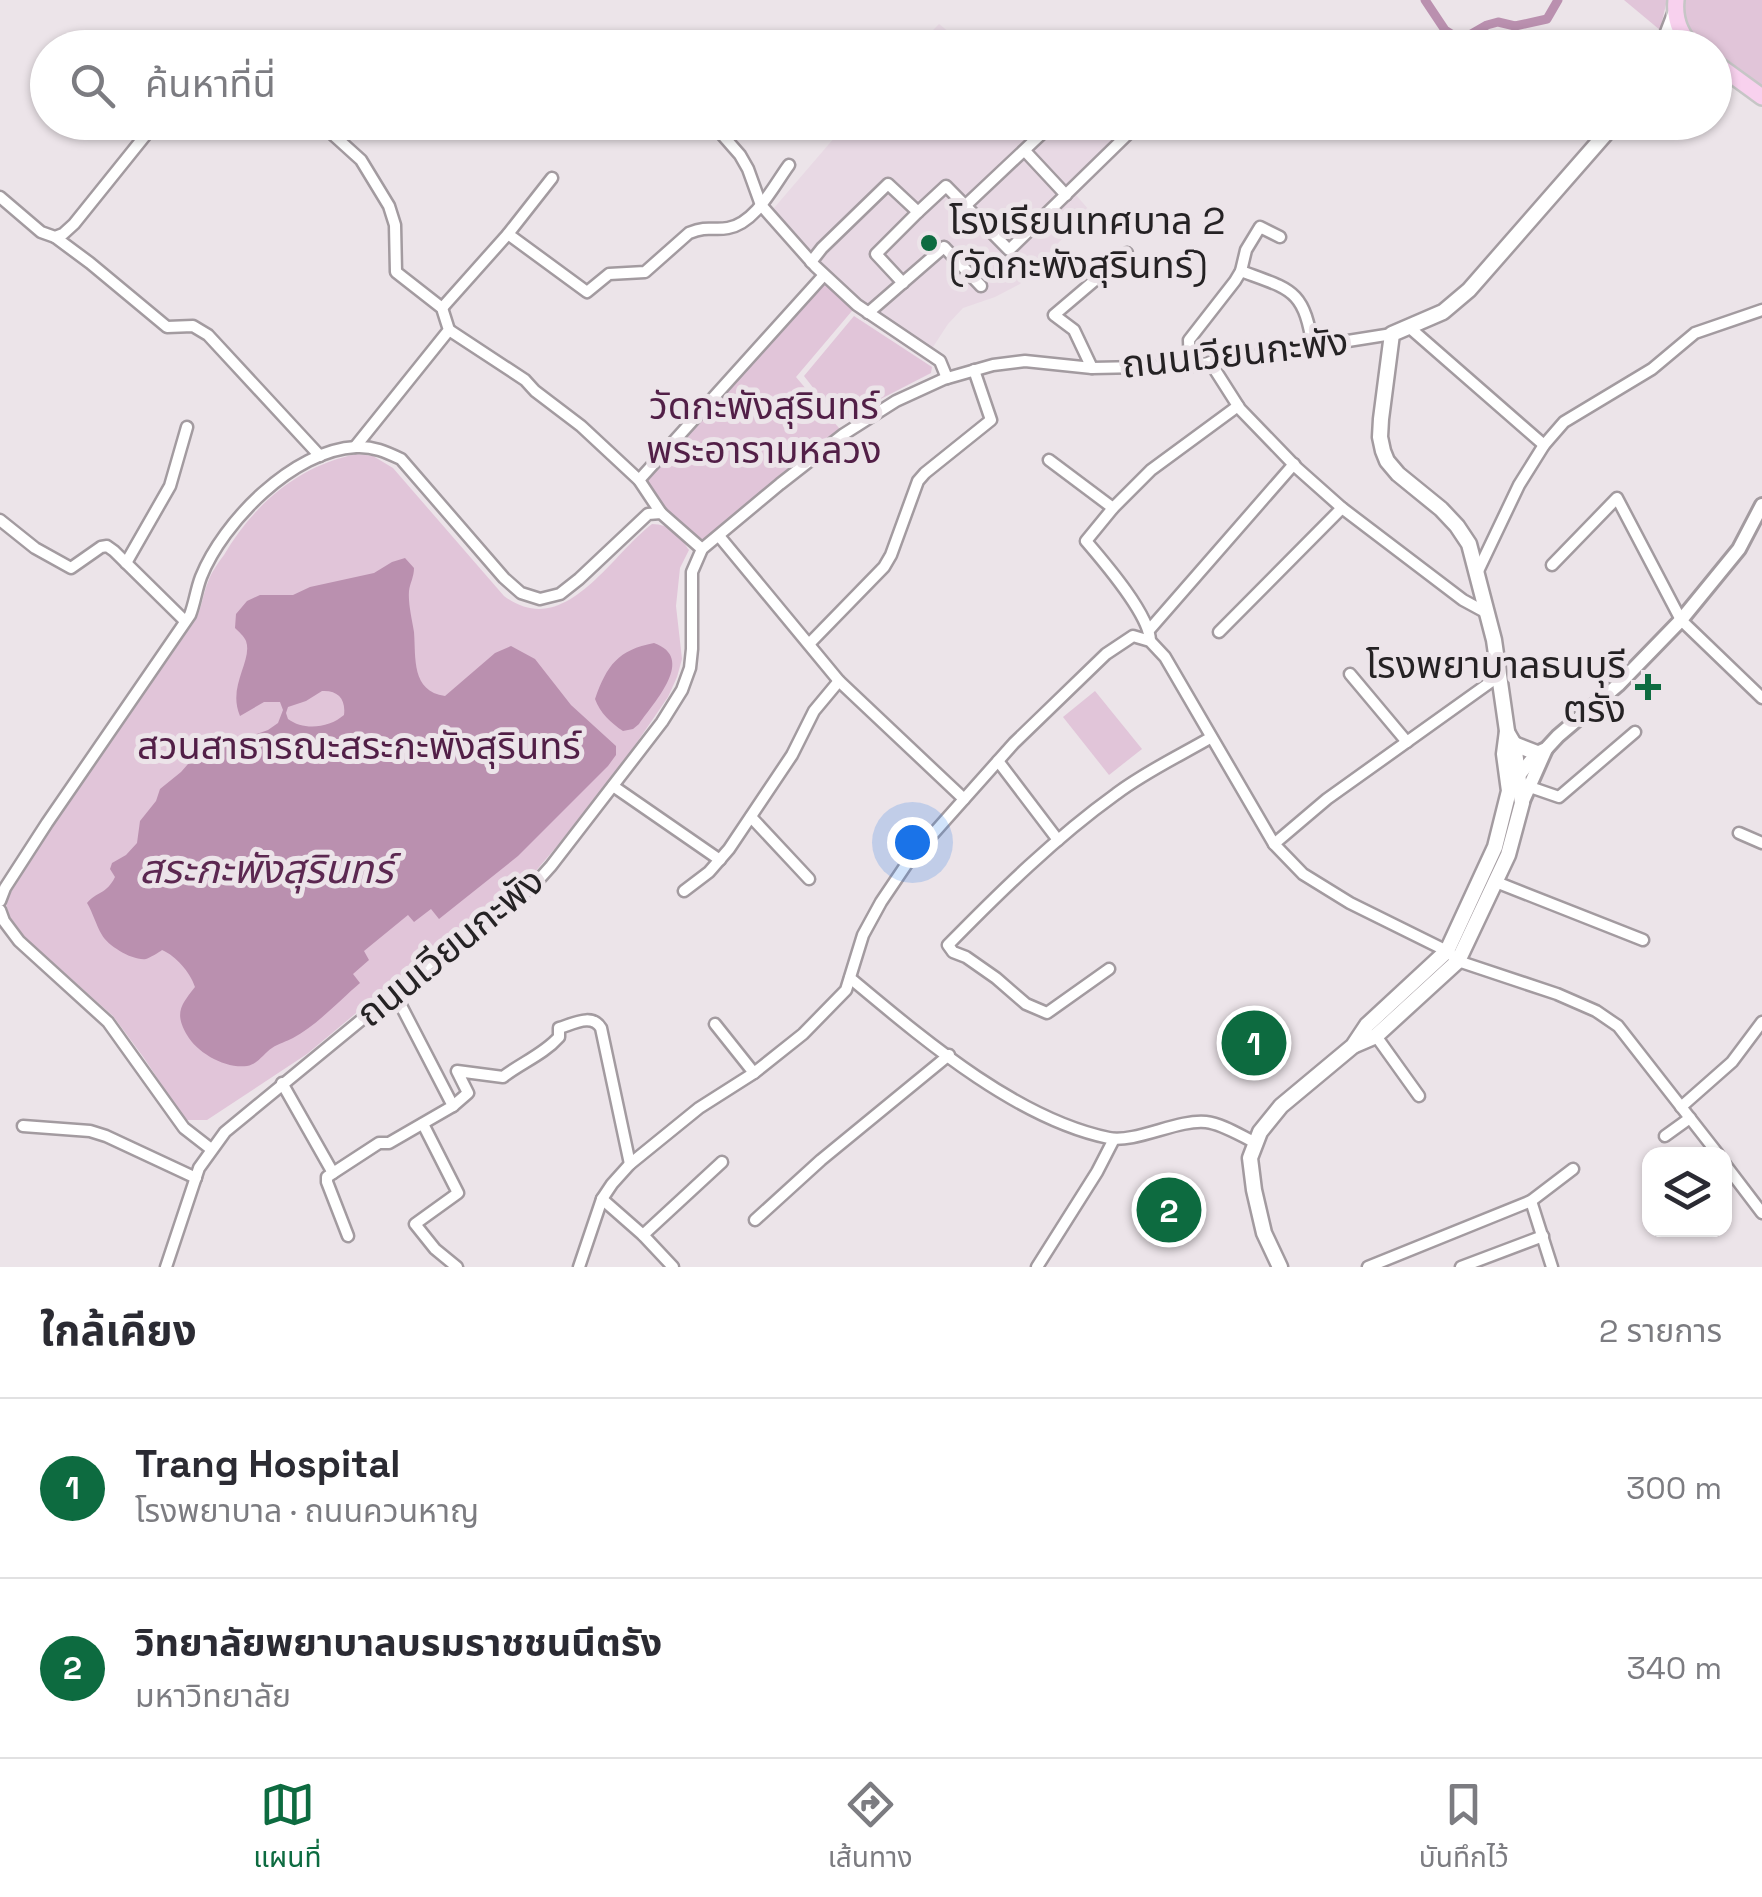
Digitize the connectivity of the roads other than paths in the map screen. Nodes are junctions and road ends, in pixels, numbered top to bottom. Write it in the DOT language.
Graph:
graph roads {
  1 [pos="1732,75"];
  2 [pos="1762,97"];
  3 [pos="142,140"];
  4 [pos="339,140"];
  5 [pos="726,140"];
  6 [pos="1035,140"];
  7 [pos="1122,140"];
  8 [pos="1600,140"];
  9 [pos="1024,151"];
  10 [pos="789,165"];
  11 [pos="552,178"];
  12 [pos="1066,195"];
  13 [pos="0,197"];
  14 [pos="761,205"];
  15 [pos="966,205"];
  16 [pos="918,212"];
  17 [pos="508,234"];
  18 [pos="1280,236"];
  19 [pos="55,238"];
  20 [pos="1127,253"];
  21 [pos="811,262"];
  22 [pos="1241,271"];
  23 [pos="824,275"];
  24 [pos="903,283"];
  25 [pos="981,286"];
  26 [pos="442,308"];
  27 [pos="1762,310"];
  28 [pos="868,313"];
  29 [pos="1410,328"];
  30 [pos="449,330"];
  31 [pos="1392,334"];
  32 [pos="1314,348"];
  33 [pos="1210,362"];
  34 [pos="1190,366"];
  35 [pos="1092,368"];
  36 [pos="974,370"];
  37 [pos="947,378"];
  38 [pos="1238,406"];
  39 [pos="187,428"];
  40 [pos="1544,445"];
  41 [pos="355,447"];
  42 [pos="320,456"];
  43 [pos="1049,460"];
  44 [pos="1294,464"];
  45 [pos="640,480"];
  46 [pos="1762,504"];
  47 [pos="1113,508"];
  48 [pos="1342,508"];
  49 [pos="661,513"];
  50 [pos="0,520"];
  51 [pos="719,536"];
  52 [pos="702,549"];
  53 [pos="126,563"];
  54 [pos="1552,565"];
  55 [pos="1478,572"];
  56 [pos="1488,613"];
  57 [pos="1681,620"];
  58 [pos="186,621"];
  59 [pos="1219,632"];
  60 [pos="1150,635"];
  61 [pos="809,644"];
  62 [pos="1350,674"];
  63 [pos="1499,676"];
  64 [pos="839,682"];
  65 [pos="1762,698"];
  66 [pos="1635,732"];
  67 [pos="1210,738"];
  68 [pos="1510,738"];
  69 [pos="1406,742"];
  70 [pos="1542,751"];
  71 [pos="998,761"];
  72 [pos="1518,774"];
  73 [pos="613,786"];
  74 [pos="1530,787"];
  75 [pos="1509,791"];
  76 [pos="964,799"];
  77 [pos="1522,803"];
  78 [pos="751,816"];
  79 [pos="1738,833"];
  80 [pos="1058,840"];
  81 [pos="1762,843"];
  82 [pos="1274,844"];
  83 [pos="720,860"];
  84 [pos="810,879"];
  85 [pos="1496,882"];
  86 [pos="684,891"];
  87 [pos="0,900"];
  88 [pos="0,910"];
  89 [pos="1643,940"];
  90 [pos="1452,956"];
  91 [pos="1109,969"];
  92 [pos="850,978"];
  93 [pos="394,992"];
  94 [pos="1762,1022"];
  95 [pos="715,1024"];
  96 [pos="1376,1036"];
  97 [pos="1352,1046"];
  98 [pos="949,1056"];
  99 [pos="754,1073"];
  100 [pos="282,1083"];
  101 [pos="1419,1096"];
  102 [pos="453,1106"];
  103 [pos="1682,1106"];
  104 [pos="1690,1118"];
  105 [pos="423,1124"];
  106 [pos="23,1126"];
  107 [pos="1664,1136"];
  108 [pos="1114,1139"];
  109 [pos="1256,1143"];
  110 [pos="1713,1147"];
  111 [pos="211,1149"];
  112 [pos="722,1162"];
  113 [pos="630,1164"];
  114 [pos="1573,1169"];
  115 [pos="333,1173"];
  116 [pos="1732,1174"];
  117 [pos="196,1178"];
  118 [pos="602,1199"];
  119 [pos="1531,1200"];
  120 [pos="1762,1213"];
  121 [pos="754,1220"];
  122 [pos="348,1236"];
  123 [pos="643,1236"];
  124 [pos="1543,1236"];
  125 [pos="1398,1255"];
  126 [pos="166,1267"];
  127 [pos="457,1267"];
  128 [pos="579,1267"];
  129 [pos="673,1267"];
  130 [pos="1037,1267"];
  131 [pos="1280,1267"];
  132 [pos="1368,1267"];
  133 [pos="1404,1267"];
  134 [pos="1461,1267"];
  135 [pos="1552,1267"];
  1 -- 2 [label="main road"];
  3 -- 19 [label="street"];
  4 -- 26 [label="street"];
  5 -- 14 [label="street"];
  6 -- 9 [label="street"];
  7 -- 12 [label="street"];
  8 -- 29 [label="main road, ถนนเวียนกะพัง"];
  9 -- 12 [label="street"];
  9 -- 15 [label="street"];
  10 -- 14 [label="street"];
  11 -- 17 [label="street"];
  12 -- 15 [label="street"];
  13 -- 19 [label="street"];
  14 -- 17 [label="street"];
  14 -- 21 [label="street"];
  15 -- 16 [label="street"];
  16 -- 21 [label="street"];
  16 -- 24 [label="street"];
  17 -- 26 [label="street"];
  18 -- 22 [label="street"];
  19 -- 42 [label="street"];
  20 -- 35 [label="street"];
  21 -- 23 [label="street"];
  22 -- 32 [label="street"];
  22 -- 34 [label="street"];
  23 -- 28 [label="street"];
  23 -- 45 [label="street"];
  24 -- 25 [label="street"];
  24 -- 28 [label="street"];
  26 -- 30 [label="street"];
  27 -- 40 [label="street"];
  28 -- 37 [label="street"];
  29 -- 31 [label="main road, ถนนเวียนกะพัง"];
  29 -- 40 [label="street"];
  30 -- 41 [label="street"];
  30 -- 45 [label="street"];
  31 -- 32 [label="street, ถนนเวียนกะพัง"];
  31 -- 55 [label="main road"];
  32 -- 33 [label="street, ถนนเวียนกะพัง"];
  33 -- 34 [label="street, ถนนเวียนกะพัง"];
  33 -- 38 [label="street"];
  34 -- 35 [label="street, ถนนเวียนกะพัง"];
  35 -- 36 [label="street, ถนนเวียนกะพัง"];
  36 -- 37 [label="street, ถนนเวียนกะพัง"];
  36 -- 61 [label="street"];
  37 -- 51 [label="street, ถนนเวียนกะพัง"];
  38 -- 44 [label="street"];
  38 -- 47 [label="street"];
  39 -- 53 [label="street"];
  40 -- 55 [label="street"];
  41 -- 42 [label="street"];
  41 -- 49 [label="street"];
  42 -- 58 [label="street"];
  43 -- 47 [label="street"];
  44 -- 48 [label="street"];
  44 -- 60 [label="street"];
  45 -- 49 [label="street"];
  46 -- 57 [label="street"];
  47 -- 60 [label="street"];
  48 -- 56 [label="street"];
  48 -- 59 [label="street"];
  49 -- 52 [label="street"];
  50 -- 53 [label="street"];
  51 -- 52 [label="street, ถนนเวียนกะพัง"];
  51 -- 61 [label="street"];
  52 -- 73 [label="street, ถนนเวียนกะพัง"];
  53 -- 58 [label="street"];
  54 -- 57 [label="street"];
  55 -- 56 [label="main road"];
  56 -- 63 [label="main road"];
  57 -- 65 [label="street"];
  57 -- 70 [label="street"];
  58 -- 87 [label="street"];
  60 -- 67 [label="street"];
  60 -- 71 [label="street"];
  61 -- 64 [label="street"];
  62 -- 69 [label="street"];
  63 -- 68 [label="main road"];
  63 -- 69 [label="street"];
  64 -- 76 [label="street"];
  64 -- 78 [label="street"];
  66 -- 74 [label="street"];
  67 -- 80 [label="street"];
  67 -- 82 [label="street"];
  68 -- 70 [label="main road"];
  68 -- 72 [label="main road"];
  68 -- 75 [label="main road"];
  69 -- 82 [label="street"];
  70 -- 72 [label="street"];
  70 -- 74 [label="street"];
  71 -- 76 [label="street"];
  71 -- 80 [label="street"];
  72 -- 75 [label="street"];
  72 -- 77 [label="main road"];
  73 -- 83 [label="street"];
  73 -- 93 [label="street, ถนนเวียนกะพัง"];
  74 -- 77 [label="street"];
  75 -- 90 [label="main road"];
  76 -- 92 [label="street"];
  77 -- 85 [label="main road"];
  78 -- 83 [label="street"];
  78 -- 84 [label="street"];
  79 -- 81 [label="street"];
  80 -- 91 [label="street"];
  82 -- 90 [label="street"];
  83 -- 86 [label="street"];
  85 -- 89 [label="street"];
  85 -- 90 [label="main road"];
  88 -- 111 [label="street"];
  90 -- 96 [label="main road"];
  90 -- 97 [label="main road"];
  90 -- 103 [label="street"];
  92 -- 98 [label="street"];
  92 -- 99 [label="street"];
  93 -- 100 [label="street, ถนนเวียนกะพัง"];
  93 -- 102 [label="street"];
  94 -- 103 [label="street"];
  95 -- 99 [label="street"];
  96 -- 97 [label="main road"];
  96 -- 101 [label="street"];
  97 -- 109 [label="main road"];
  98 -- 108 [label="street"];
  98 -- 121 [label="street"];
  99 -- 113 [label="street"];
  100 -- 111 [label="street, ถนนเวียนกะพัง"];
  100 -- 115 [label="street"];
  102 -- 105 [label="street"];
  102 -- 113 [label="street"];
  103 -- 104 [label="street"];
  104 -- 107 [label="street"];
  104 -- 110 [label="street"];
  105 -- 115 [label="street"];
  105 -- 127 [label="street"];
  106 -- 117 [label="street"];
  108 -- 109 [label="street"];
  108 -- 130 [label="street"];
  109 -- 131 [label="main road"];
  111 -- 117 [label="street, ถนนเวียนกะพัง"];
  112 -- 123 [label="street"];
  113 -- 118 [label="street"];
  114 -- 119 [label="street"];
  115 -- 122 [label="street"];
  116 -- 120 [label="street"];
  117 -- 126 [label="street, ถนนเวียนกะพัง"];
  118 -- 123 [label="street"];
  118 -- 128 [label="street"];
  119 -- 124 [label="street"];
  119 -- 125 [label="street"];
  123 -- 129 [label="street"];
  124 -- 134 [label="street"];
  124 -- 135 [label="street"];
  125 -- 132 [label="street"];
  125 -- 133 [label="street"];
}
